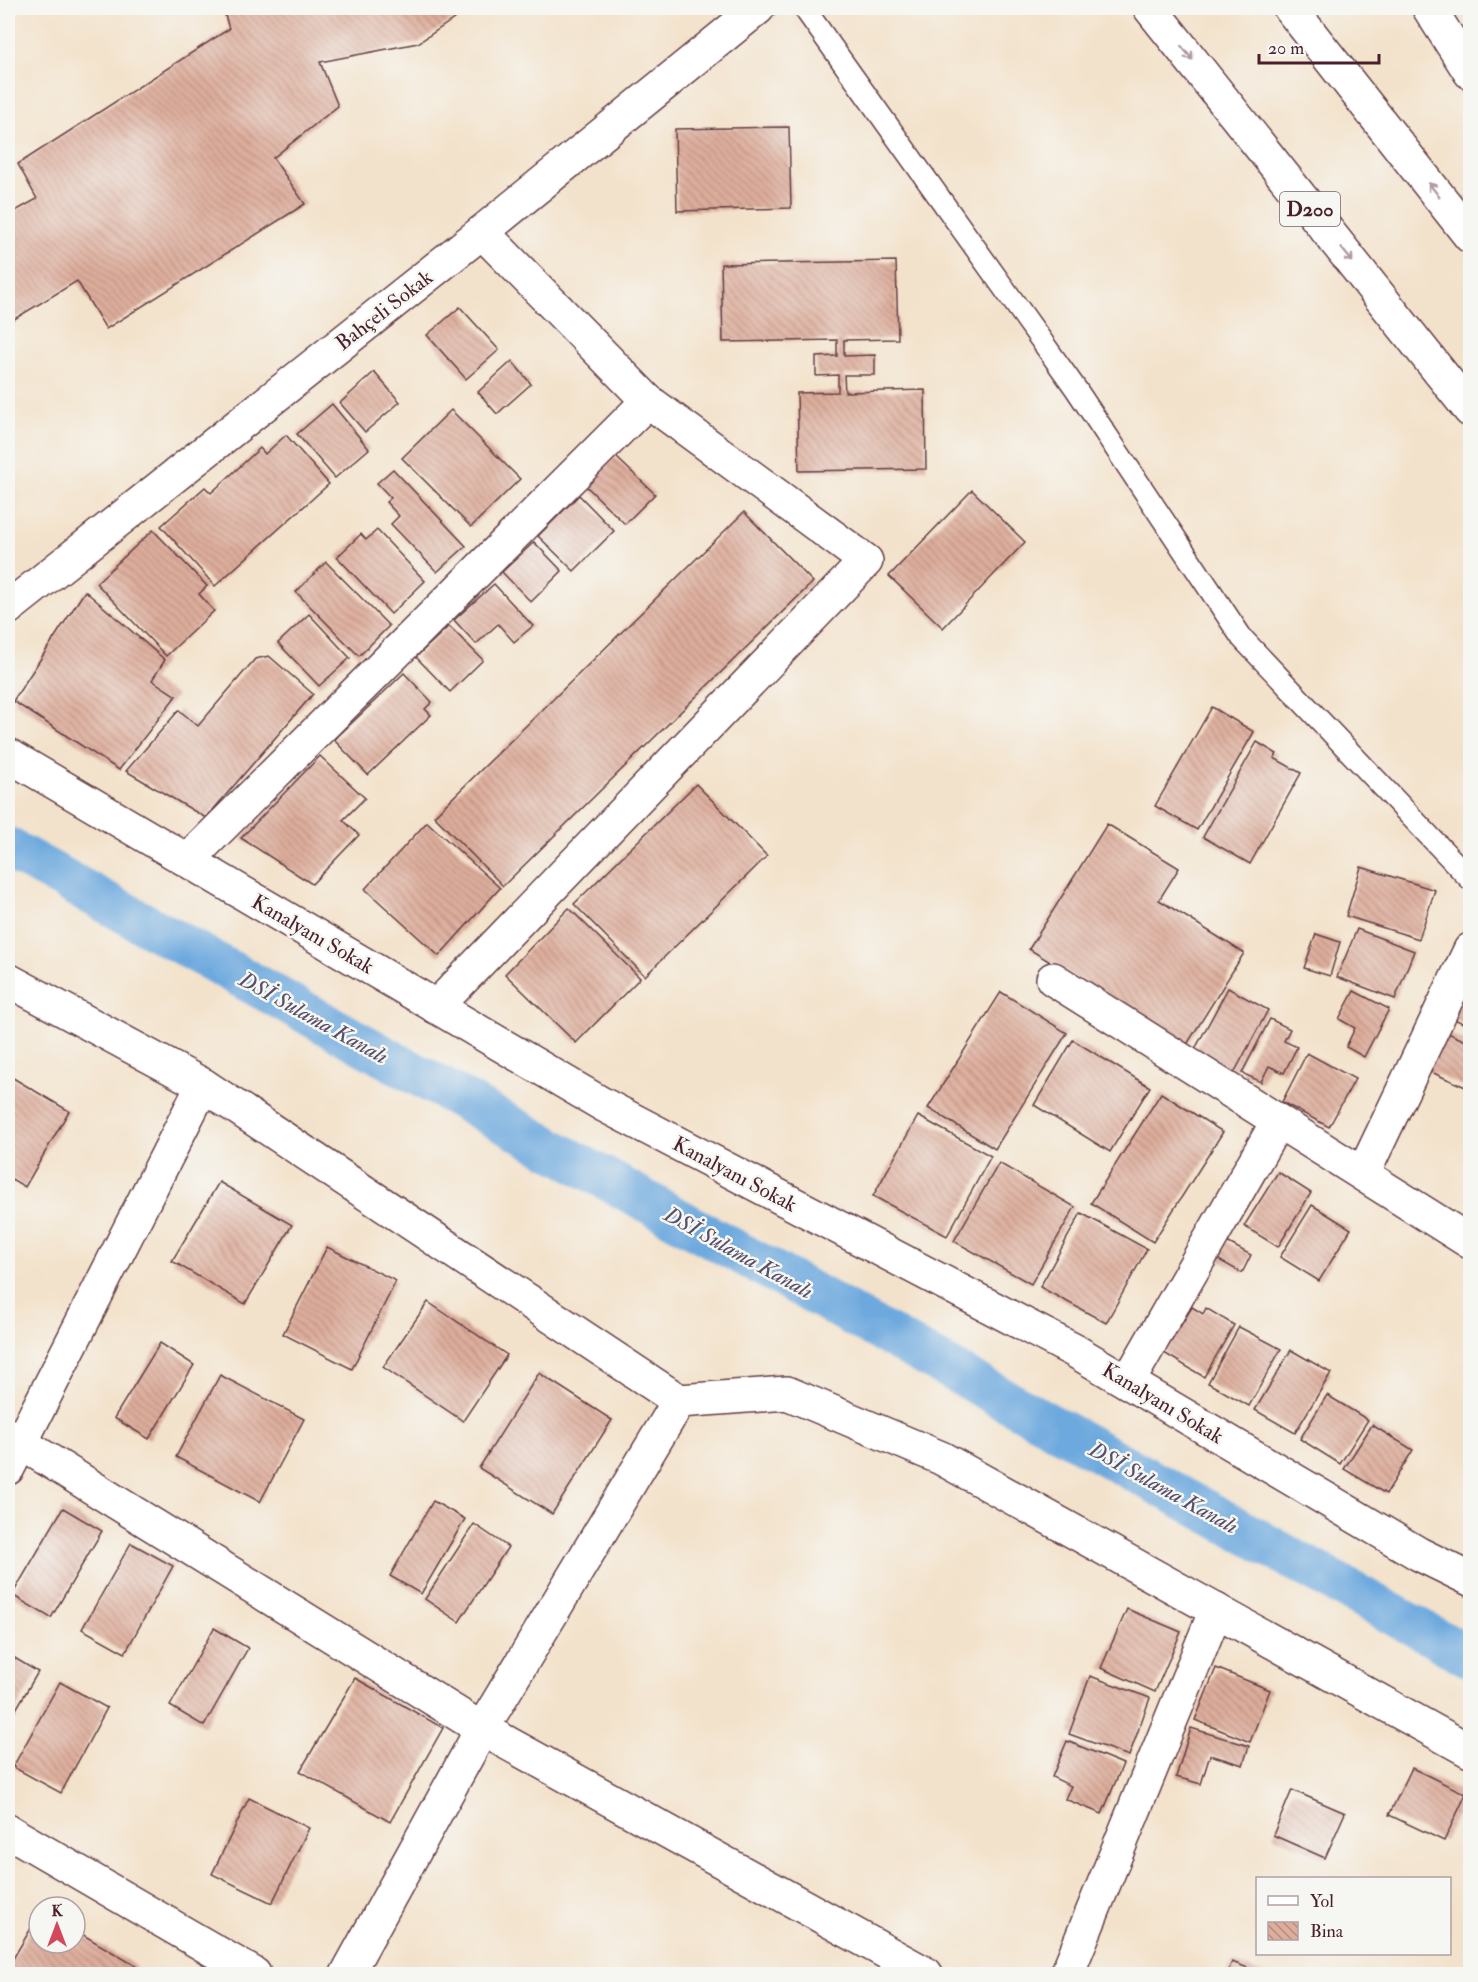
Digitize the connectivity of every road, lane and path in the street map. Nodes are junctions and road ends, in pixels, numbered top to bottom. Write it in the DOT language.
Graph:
graph roads {
  1 [pos="758,8"];
  2 [pos="804,8"];
  3 [pos="1150,8"];
  4 [pos="1290,8"];
  5 [pos="1429,8"];
  6 [pos="1470,72"];
  7 [pos="482,232"];
  8 [pos="1470,236"];
  9 [pos="648,401"];
  10 [pos="1470,410"];
  11 [pos="8,608"];
  12 [pos="8,755"];
  13 [pos="188,860"];
  14 [pos="1470,879"];
  15 [pos="1470,950"];
  16 [pos="1053,979"];
  17 [pos="8,980"];
  18 [pos="436,1006"];
  19 [pos="203,1085"];
  20 [pos="1278,1121"];
  21 [pos="1363,1174"];
  22 [pos="1470,1242"];
  23 [pos="1128,1382"];
  24 [pos="679,1401"];
  25 [pos="12,1449"];
  26 [pos="1470,1579"];
  27 [pos="1216,1610"];
  28 [pos="482,1729"];
  29 [pos="1470,1751"];
  30 [pos="8,1831"];
  31 [pos="255,1974"];
  32 [pos="347,1974"];
  33 [pos="926,1974"];
  34 [pos="1067,1974"];
  1 -- 7 [label="main road, Bahçeli Sokak"];
  2 -- 14 [label="lane"];
  3 -- 10 [label="main road, D200, one-way"];
  8 -- 4 [label="main road, one-way"];
  5 -- 6 [label="main road"];
  7 -- 9 [label="main road"];
  7 -- 11 [label="main road, Bahçeli Sokak"];
  9 -- 13 [label="main road"];
  9 -- 18 [label="main road"];
  12 -- 13 [label="main road, Kanalyanı Sokak"];
  13 -- 18 [label="main road, Kanalyanı Sokak"];
  15 -- 21 [label="main road"];
  16 -- 20 [label="main road"];
  17 -- 19 [label="main road"];
  18 -- 23 [label="main road, Kanalyanı Sokak"];
  19 -- 24 [label="main road"];
  19 -- 25 [label="main road"];
  20 -- 21 [label="main road"];
  20 -- 23 [label="main road"];
  21 -- 22 [label="main road"];
  23 -- 26 [label="main road, Kanalyanı Sokak"];
  24 -- 27 [label="main road"];
  24 -- 28 [label="main road"];
  25 -- 28 [label="main road"];
  27 -- 29 [label="main road"];
  27 -- 34 [label="main road"];
  28 -- 32 [label="main road"];
  28 -- 33 [label="main road"];
  30 -- 31 [label="main road"];
}
